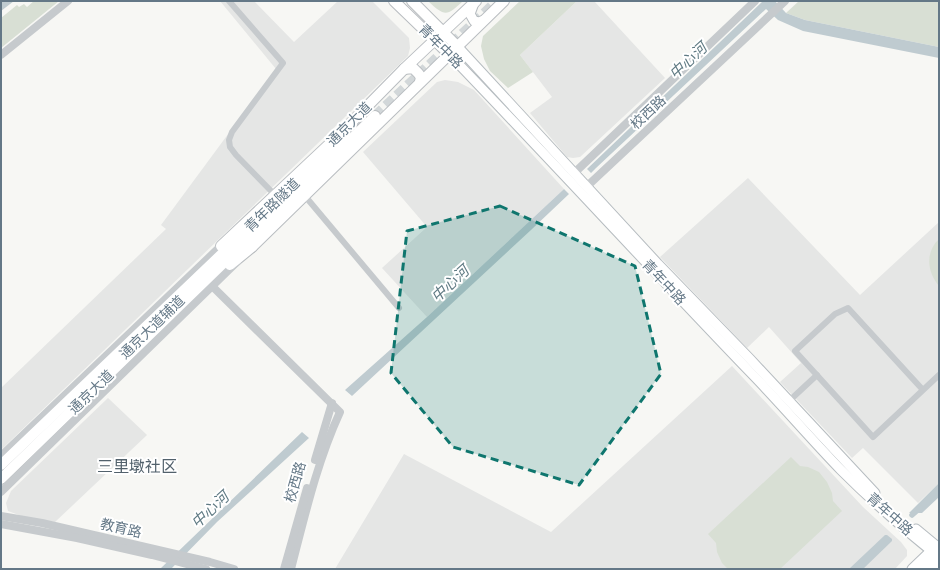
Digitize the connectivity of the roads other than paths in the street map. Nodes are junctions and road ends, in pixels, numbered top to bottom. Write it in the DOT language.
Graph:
graph roads {
  1 [pos="68,1"];
  2 [pos="229,1"];
  3 [pos="394,1"];
  4 [pos="412,1"];
  5 [pos="504,1"];
  6 [pos="755,1"];
  7 [pos="475,2"];
  8 [pos="783,3"];
  9 [pos="484,20"];
  10 [pos="443,32"];
  11 [pos="435,40"];
  12 [pos="454,51"];
  13 [pos="1,55"];
  14 [pos="404,69"];
  15 [pos="420,82"];
  16 [pos="373,114"];
  17 [pos="571,176"];
  18 [pos="584,189"];
  19 [pos="275,195"];
  20 [pos="305,196"];
  21 [pos="221,246"];
  22 [pos="252,247"];
  23 [pos="213,287"];
  24 [pos="177,302"];
  25 [pos="399,308"];
  26 [pos="817,375"];
  27 [pos="939,375"];
  28 [pos="923,390"];
  29 [pos="789,401"];
  30 [pos="332,403"];
  31 [pos="1,456"];
  32 [pos="1,466"];
  33 [pos="1,479"];
  34 [pos="1,492"];
  35 [pos="1,516"];
  36 [pos="1,524"];
  37 [pos="937,552"];
  38 [pos="187,567"];
  39 [pos="206,569"];
  40 [pos="234,569"];
  41 [pos="284,569"];
  42 [pos="291,569"];
  43 [pos="912,569"];
  44 [pos="921,569"];
  45 [pos="932,569"];
  1 -- 13 [label="street"];
  2 -- 19 [label="street"];
  3 -- 11 [label="main road, 青年中路"];
  4 -- 10 [label="main road, 青年中路"];
  5 -- 9 [label="main road, 通京大道"];
  6 -- 17 [label="street, 校西路"];
  7 -- 9 [label="main road"];
  7 -- 10 [label="main road, 通京大道"];
  8 -- 18 [label="street, 校西路"];
  9 -- 12 [label="main road, 通京大道"];
  10 -- 11 [label="main road, 通京大道"];
  10 -- 12 [label="main road, 青年中路"];
  11 -- 12 [label="main road, 青年中路"];
  11 -- 14 [label="main road, 通京大道"];
  12 -- 15 [label="main road, 通京大道"];
  12 -- 17 [label="main road, 青年中路"];
  14 -- 15 [label="main road"];
  14 -- 19 [label="main road, 通京大道"];
  15 -- 20 [label="main road, 通京大道"];
  16 -- 24 [label="main road, 青年路隧道"];
  17 -- 18 [label="main road, 青年中路"];
  18 -- 29 [label="main road, 青年中路"];
  18 -- 37 [label="main road, 青年中路"];
  19 -- 21 [label="main road, 通京大道"];
  20 -- 22 [label="main road, 通京大道"];
  20 -- 25 [label="street"];
  21 -- 24 [label="main road, 通京大道"];
  21 -- 31 [label="street, 通京大道辅道"];
  22 -- 23 [label="street, 通京大道辅道"];
  22 -- 24 [label="main road, 通京大道"];
  23 -- 30 [label="street"];
  23 -- 34 [label="street, 通京大道辅道"];
  24 -- 32 [label="main road, 通京大道"];
  24 -- 33 [label="main road, 通京大道"];
  26 -- 28 [label="street"];
  26 -- 28 [label="street"];
  26 -- 29 [label="street"];
  27 -- 28 [label="street"];
  29 -- 37 [label="main road, 青年中路"];
  30 -- 41 [label="street, 校西路"];
  30 -- 42 [label="street, 校西路"];
  35 -- 40 [label="street, 教育路"];
  36 -- 38 [label="street, 教育路"];
  37 -- 43 [label="main road"];
  37 -- 44 [label="main road"];
  37 -- 45 [label="main road"];
  38 -- 39 [label="street, 教育路"];
}
